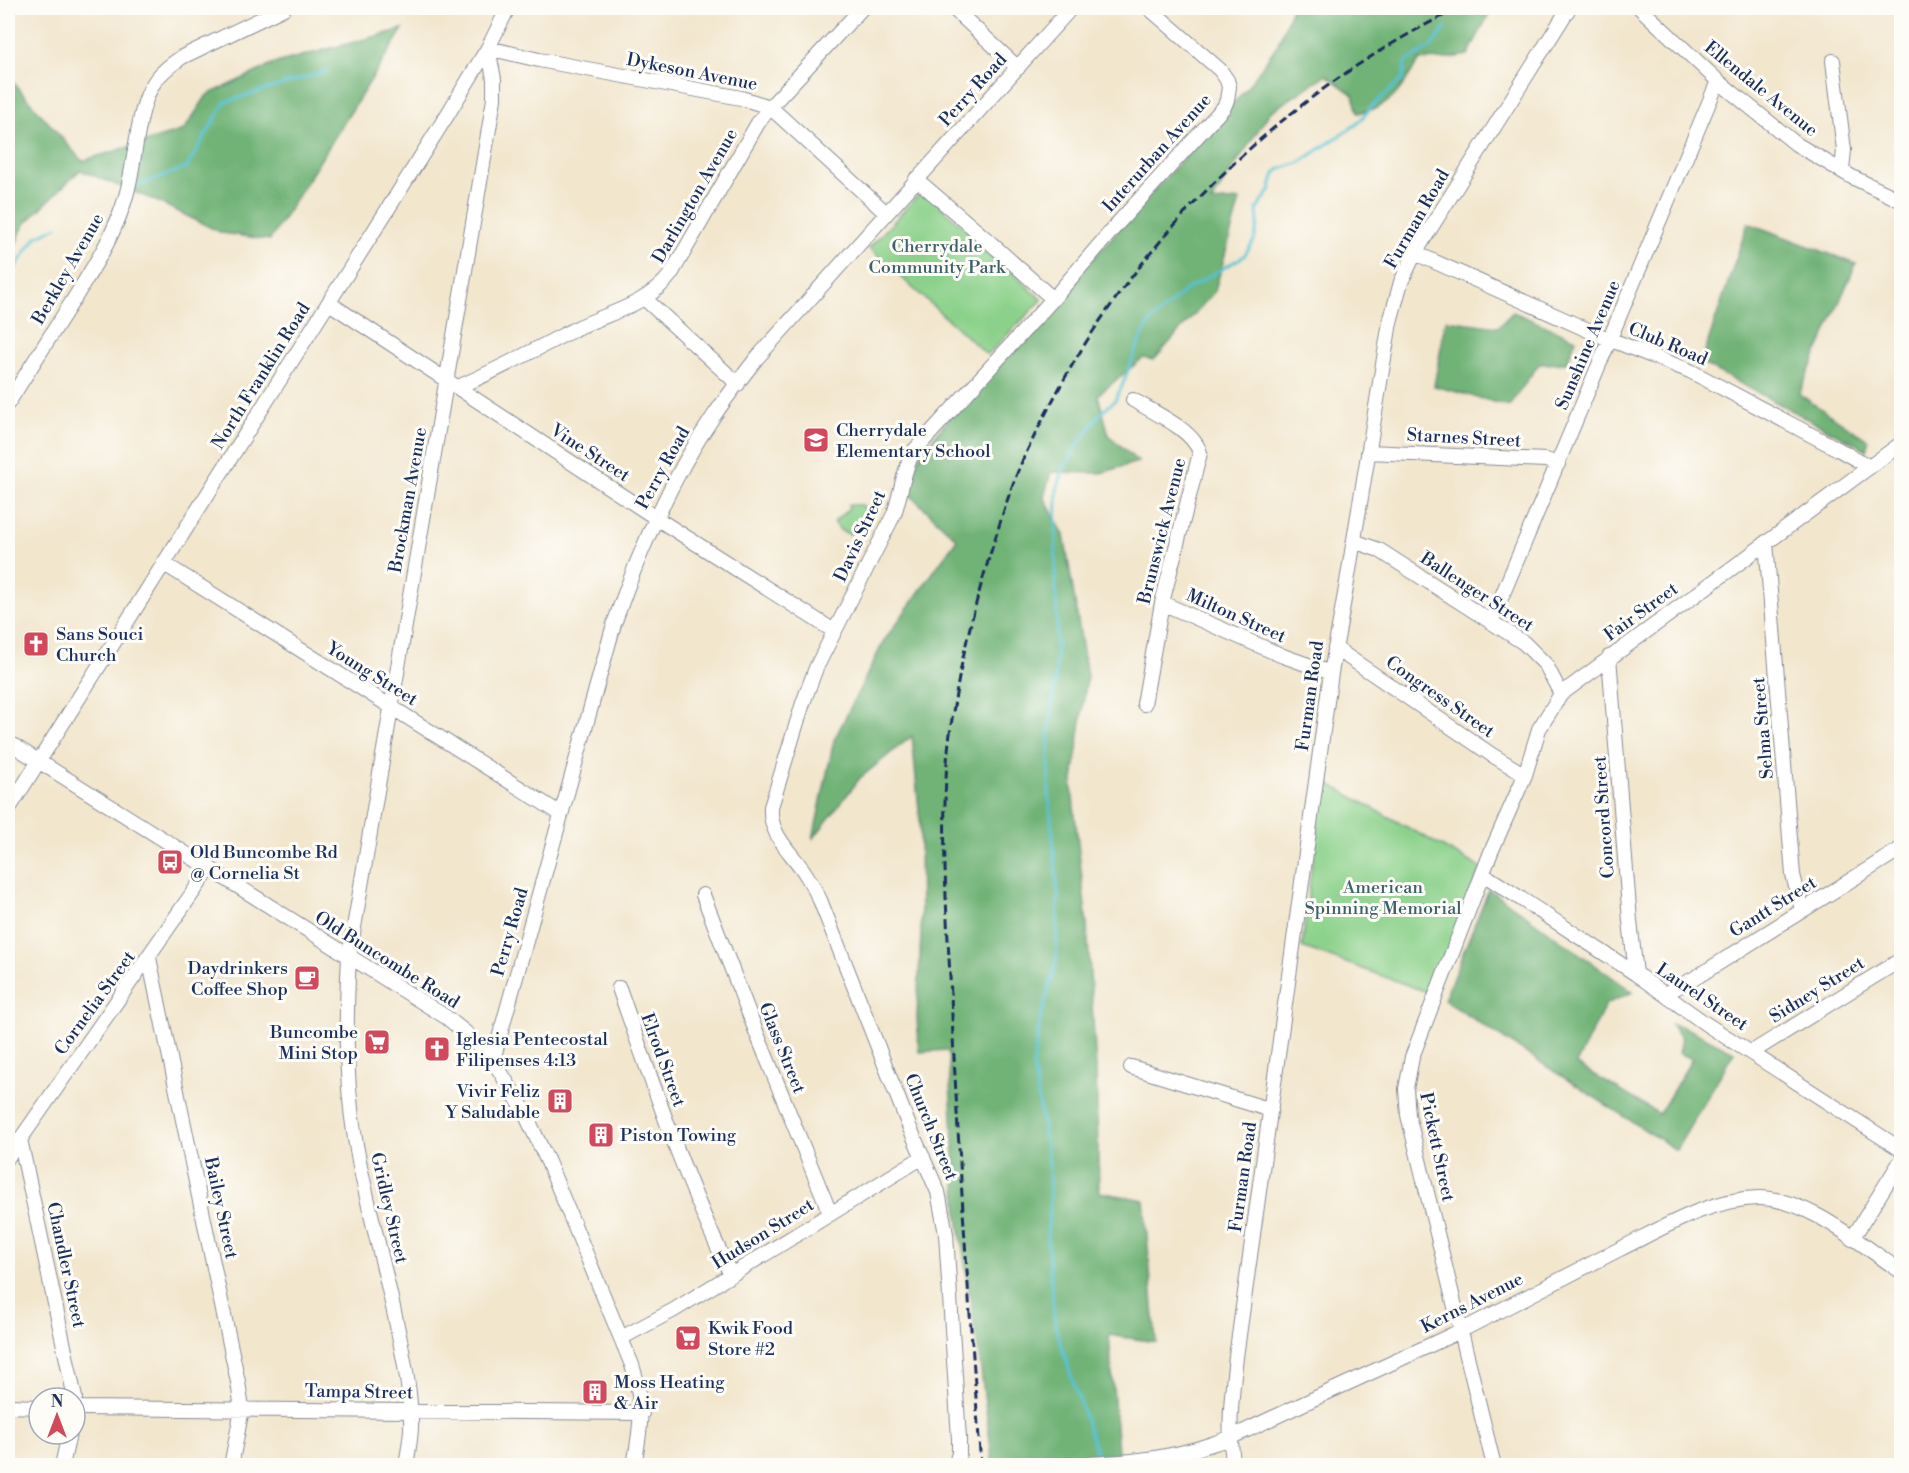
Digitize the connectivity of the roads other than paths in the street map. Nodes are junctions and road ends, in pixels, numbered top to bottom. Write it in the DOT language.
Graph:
graph roads {
  1 [pos="284,8"];
  2 [pos="508,8"];
  3 [pos="862,8"];
  4 [pos="953,8"];
  5 [pos="1071,8"];
  6 [pos="1149,8"];
  7 [pos="1569,8"];
  8 [pos="1640,8"];
  9 [pos="488,48"];
  10 [pos="1833,61"];
  11 [pos="1018,68"];
  12 [pos="1718,81"];
  13 [pos="770,107"];
  14 [pos="1842,171"];
  15 [pos="916,179"];
  16 [pos="1902,201"];
  17 [pos="886,213"];
  18 [pos="1415,253"];
  19 [pos="645,298"];
  20 [pos="1053,299"];
  21 [pos="329,303"];
  22 [pos="1610,339"];
  23 [pos="452,383"];
  24 [pos="738,384"];
  25 [pos="1133,400"];
  26 [pos="8,403"];
  27 [pos="1902,443"];
  28 [pos="1368,452"];
  29 [pos="1558,464"];
  30 [pos="1868,466"];
  31 [pos="656,518"];
  32 [pos="1354,541"];
  33 [pos="1766,542"];
  34 [pos="163,563"];
  35 [pos="1162,603"];
  36 [pos="1491,622"];
  37 [pos="834,631"];
  38 [pos="1335,648"];
  39 [pos="1610,657"];
  40 [pos="1331,673"];
  41 [pos="1561,694"];
  42 [pos="1144,704"];
  43 [pos="392,707"];
  44 [pos="8,742"];
  45 [pos="38,761"];
  46 [pos="1525,775"];
  47 [pos="8,810"];
  48 [pos="561,814"];
  49 [pos="773,828"];
  50 [pos="1902,848"];
  51 [pos="210,868"];
  52 [pos="1483,874"];
  53 [pos="703,895"];
  54 [pos="1802,910"];
  55 [pos="350,957"];
  56 [pos="149,958"];
  57 [pos="1902,959"];
  58 [pos="1636,974"];
  59 [pos="619,988"];
  60 [pos="1664,994"];
  61 [pos="1752,1052"];
  62 [pos="493,1060"];
  63 [pos="1131,1067"];
  64 [pos="1271,1110"];
  65 [pos="20,1139"];
  66 [pos="1902,1150"];
  67 [pos="8,1157"];
  68 [pos="923,1157"];
  69 [pos="1902,1159"];
  70 [pos="830,1213"];
  71 [pos="1852,1239"];
  72 [pos="1902,1272"];
  73 [pos="731,1275"];
  74 [pos="1460,1330"];
  75 [pos="621,1338"];
  76 [pos="72,1386"];
  77 [pos="8,1406"];
  78 [pos="27,1407"];
  79 [pos="87,1409"];
  80 [pos="242,1409"];
  81 [pos="410,1411"];
  82 [pos="642,1413"];
  83 [pos="1230,1437"];
  84 [pos="66,1446"];
  85 [pos="62,1466"];
  86 [pos="231,1466"];
  87 [pos="406,1466"];
  88 [pos="634,1466"];
  89 [pos="956,1466"];
  90 [pos="1041,1466"];
  91 [pos="1234,1466"];
  92 [pos="1494,1466"];
  1 -- 26 [label="street, Berkley Avenue"];
  2 -- 9 [label="street, North Franklin Road"];
  3 -- 13 [label="street, Darlington Avenue"];
  4 -- 11 [label="street"];
  5 -- 11 [label="street, Perry Road"];
  6 -- 20 [label="street, Interurban Avenue"];
  7 -- 18 [label="street, Furman Road"];
  8 -- 12 [label="street, Ellendale Avenue"];
  9 -- 13 [label="street, Dykeson Avenue"];
  9 -- 21 [label="street, North Franklin Road"];
  9 -- 23 [label="street, Brockman Avenue"];
  10 -- 14 [label="street"];
  11 -- 15 [label="street, Perry Road"];
  12 -- 14 [label="street, Ellendale Avenue"];
  12 -- 22 [label="street, Sunshine Avenue"];
  13 -- 17 [label="street, Dykeson Avenue"];
  13 -- 19 [label="street, Darlington Avenue"];
  14 -- 16 [label="street, Ellendale Avenue"];
  15 -- 17 [label="street, Perry Road"];
  15 -- 20 [label="street"];
  17 -- 24 [label="street, Perry Road"];
  18 -- 22 [label="street, Club Road"];
  18 -- 28 [label="street, Furman Road"];
  19 -- 23 [label="street, Darlington Avenue"];
  19 -- 24 [label="street"];
  20 -- 37 [label="street, Davis Street"];
  21 -- 23 [label="street, Vine Street"];
  21 -- 34 [label="street, North Franklin Road"];
  22 -- 29 [label="street, Sunshine Avenue"];
  22 -- 30 [label="street, Club Road"];
  23 -- 31 [label="street, Vine Street"];
  23 -- 43 [label="street, Brockman Avenue"];
  24 -- 31 [label="street, Perry Road"];
  25 -- 35 [label="street, Brunswick Avenue"];
  27 -- 30 [label="street, Fair Street"];
  28 -- 29 [label="street, Starnes Street"];
  28 -- 32 [label="street, Furman Road"];
  29 -- 36 [label="street, Sunshine Avenue"];
  30 -- 33 [label="street, Fair Street"];
  31 -- 37 [label="street, Vine Street"];
  31 -- 48 [label="street, Perry Road"];
  32 -- 36 [label="street, Ballenger Street"];
  32 -- 38 [label="street, Furman Road"];
  33 -- 39 [label="street, Fair Street"];
  33 -- 54 [label="street, Selma Street"];
  34 -- 43 [label="street, Young Street"];
  34 -- 45 [label="street, North Franklin Road"];
  35 -- 40 [label="street, Milton Street"];
  35 -- 42 [label="street, Brunswick Avenue"];
  36 -- 41 [label="street, Ballenger Street"];
  37 -- 49 [label="street, Davis Street"];
  38 -- 40 [label="street, Furman Road"];
  38 -- 46 [label="street, Congress Street"];
  39 -- 41 [label="street, Fair Street"];
  39 -- 58 [label="street, Concord Street"];
  40 -- 64 [label="street, Furman Road"];
  41 -- 46 [label="street, Fair Street"];
  43 -- 48 [label="street, Young Street"];
  43 -- 55 [label="street, Brockman Avenue"];
  44 -- 45 [label="street, Old Buncombe Road"];
  45 -- 47 [label="street, North Franklin Road"];
  45 -- 51 [label="street, Old Buncombe Road"];
  46 -- 52 [label="street, Fair Street"];
  48 -- 62 [label="street, Perry Road"];
  49 -- 68 [label="street, Church Street"];
  50 -- 54 [label="street, Gantt Street"];
  51 -- 55 [label="street, Old Buncombe Road"];
  51 -- 56 [label="street, Cornelia Street"];
  52 -- 58 [label="street, Laurel Street"];
  52 -- 74 [label="street, Pickett Street"];
  53 -- 70 [label="street, Glass Street"];
  54 -- 60 [label="street, Gantt Street"];
  55 -- 62 [label="street, Old Buncombe Road"];
  55 -- 81 [label="street, Gridley Street"];
  56 -- 65 [label="street, Cornelia Street"];
  56 -- 80 [label="street, Bailey Street"];
  57 -- 61 [label="street, Sidney Street"];
  58 -- 60 [label="street, Laurel Street"];
  59 -- 73 [label="street, Elrod Street"];
  60 -- 61 [label="street, Laurel Street"];
  61 -- 66 [label="street, Laurel Street"];
  62 -- 75 [label="street, Old Buncombe Road"];
  63 -- 64 [label="street"];
  64 -- 83 [label="street, Furman Road"];
  65 -- 67 [label="street, Cornelia Street"];
  65 -- 76 [label="street, Chandler Street"];
  68 -- 70 [label="street, Hudson Street"];
  68 -- 89 [label="street, Church Street"];
  69 -- 71 [label="street"];
  70 -- 73 [label="street, Hudson Street"];
  71 -- 72 [label="street, Kerns Avenue"];
  71 -- 74 [label="street, Kerns Avenue"];
  73 -- 75 [label="street, Hudson Street"];
  74 -- 83 [label="street, Kerns Avenue"];
  74 -- 92 [label="street, Pickett Street"];
  75 -- 82 [label="street, Old Buncombe Road"];
  77 -- 78 [label="street"];
  79 -- 80 [label="street, Tampa Street"];
  80 -- 81 [label="street, Tampa Street"];
  80 -- 86 [label="street, Bailey Street"];
  81 -- 82 [label="street, Tampa Street"];
  81 -- 87 [label="street, Gridley Street"];
  82 -- 88 [label="street, Old Buncombe Road"];
  83 -- 90 [label="street, Kerns Avenue"];
  83 -- 91 [label="street, Furman Road"];
  84 -- 85 [label="street"];
}
